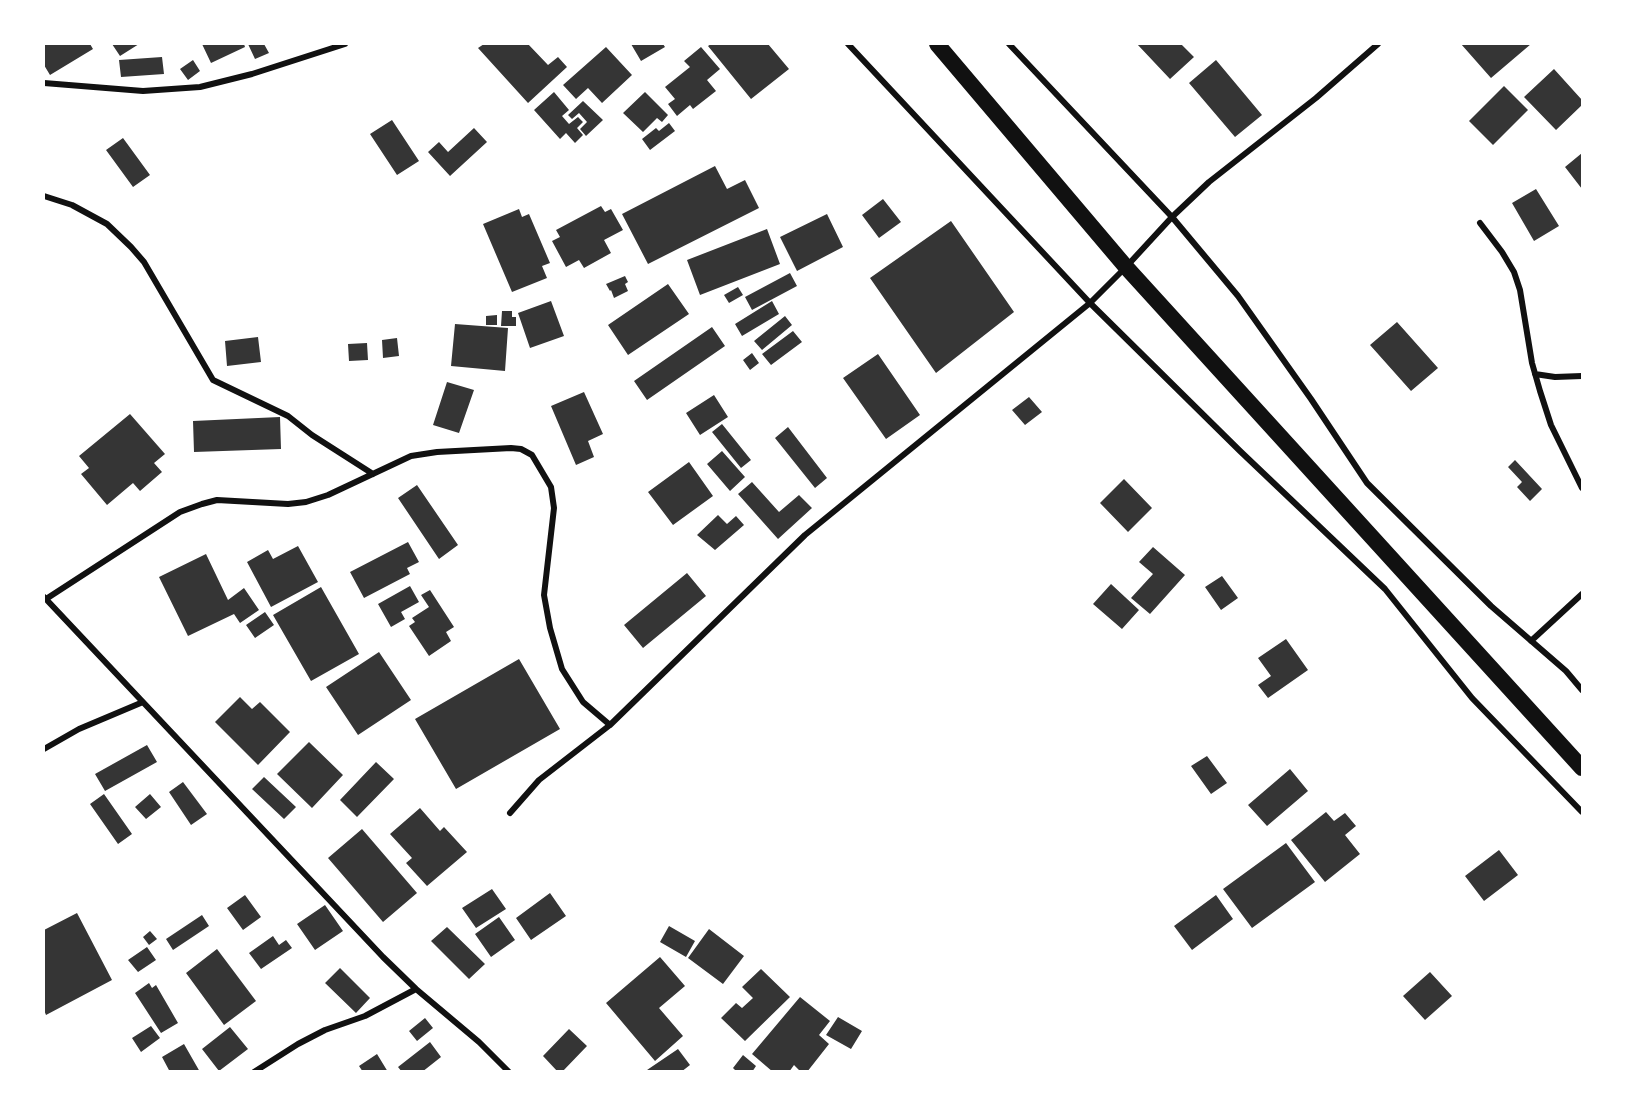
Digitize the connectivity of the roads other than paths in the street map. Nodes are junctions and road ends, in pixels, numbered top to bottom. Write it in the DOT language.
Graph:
graph roads {
  1 [pos="345,44"];
  2 [pos="848,44"];
  3 [pos="937,44"];
  4 [pos="1009,44"];
  5 [pos="1378,44"];
  6 [pos="44,83"];
  7 [pos="44,196"];
  8 [pos="1172,217"];
  9 [pos="1480,223"];
  10 [pos="1126,267"];
  11 [pos="1090,303"];
  12 [pos="1535,374"];
  13 [pos="1582,376"];
  14 [pos="373,474"];
  15 [pos="1582,488"];
  16 [pos="1582,594"];
  17 [pos="44,598"];
  18 [pos="1531,641"];
  19 [pos="1582,690"];
  20 [pos="143,702"];
  21 [pos="610,725"];
  22 [pos="44,749"];
  23 [pos="1582,768"];
  24 [pos="1582,812"];
  25 [pos="510,813"];
  26 [pos="416,988"];
  27 [pos="254,1071"];
  28 [pos="509,1071"];
  1 -- 6 [label="street"];
  2 -- 11 [label="street"];
  3 -- 10 [label="highway"];
  4 -- 8 [label="street"];
  5 -- 8 [label="street"];
  7 -- 14 [label="street"];
  8 -- 10 [label="street"];
  8 -- 18 [label="street"];
  9 -- 12 [label="street"];
  10 -- 11 [label="street"];
  10 -- 23 [label="highway"];
  11 -- 21 [label="street"];
  11 -- 24 [label="street"];
  12 -- 13 [label="street"];
  12 -- 15 [label="street"];
  14 -- 17 [label="street"];
  14 -- 21 [label="street"];
  16 -- 18 [label="street"];
  17 -- 20 [label="street"];
  18 -- 19 [label="street"];
  20 -- 22 [label="street"];
  20 -- 26 [label="street"];
  21 -- 25 [label="street"];
  26 -- 27 [label="street"];
  26 -- 28 [label="street"];
}
